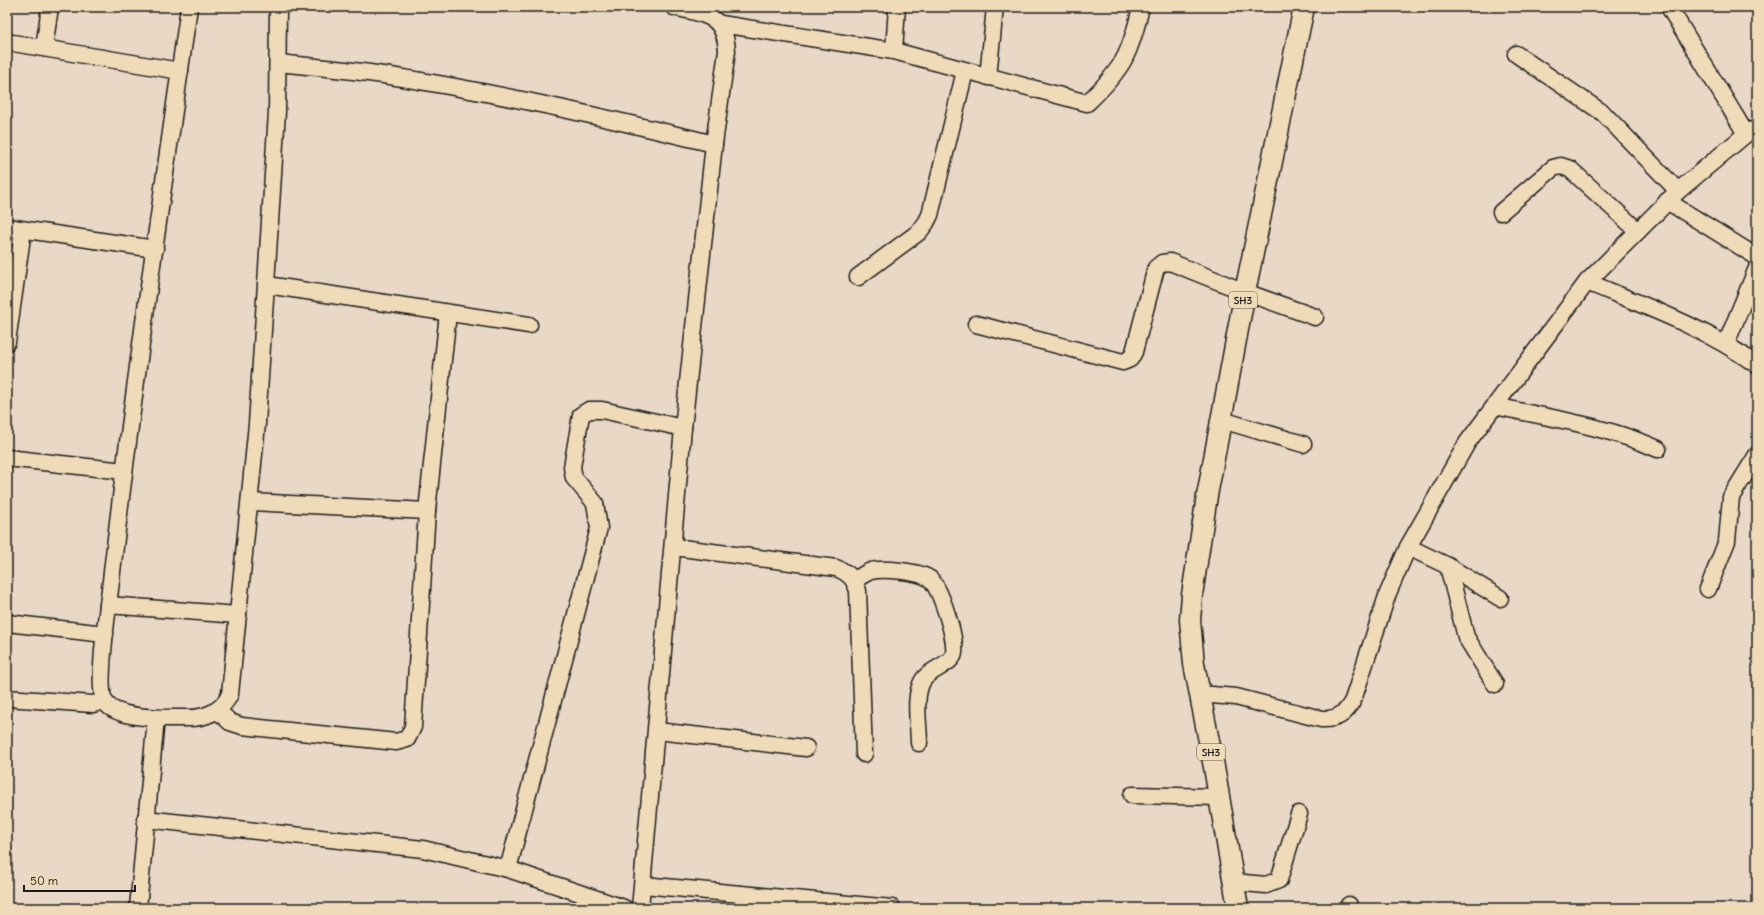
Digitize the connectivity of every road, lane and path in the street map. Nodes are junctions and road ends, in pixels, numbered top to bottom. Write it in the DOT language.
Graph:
graph roads {
  1 [pos="50,7"];
  2 [pos="189,7"];
  3 [pos="278,7"];
  4 [pos="674,7"];
  5 [pos="897,7"];
  6 [pos="995,7"];
  7 [pos="1139,7"];
  8 [pos="1304,7"];
  9 [pos="1669,7"];
  10 [pos="721,24"];
  11 [pos="7,42"];
  12 [pos="44,48"];
  13 [pos="894,51"];
  14 [pos="1516,54"];
  15 [pos="278,62"];
  16 [pos="180,71"];
  17 [pos="965,71"];
  18 [pos="988,77"];
  19 [pos="1751,131"];
  20 [pos="714,144"];
  21 [pos="1672,196"];
  22 [pos="1501,212"];
  23 [pos="7,227"];
  24 [pos="23,230"];
  25 [pos="1638,231"];
  26 [pos="155,249"];
  27 [pos="1757,257"];
  28 [pos="1757,268"];
  29 [pos="858,277"];
  30 [pos="1587,282"];
  31 [pos="267,286"];
  32 [pos="1245,292"];
  33 [pos="448,313"];
  34 [pos="1315,317"];
  35 [pos="976,324"];
  36 [pos="529,325"];
  37 [pos="7,342"];
  38 [pos="1726,344"];
  39 [pos="1757,365"];
  40 [pos="1495,406"];
  41 [pos="1222,420"];
  42 [pos="684,428"];
  43 [pos="1303,444"];
  44 [pos="1658,449"];
  45 [pos="1757,455"];
  46 [pos="7,458"];
  47 [pos="124,471"];
  48 [pos="251,502"];
  49 [pos="427,511"];
  50 [pos="674,547"];
  51 [pos="1408,547"];
  52 [pos="1448,566"];
  53 [pos="855,580"];
  54 [pos="1708,589"];
  55 [pos="1500,598"];
  56 [pos="108,605"];
  57 [pos="238,615"];
  58 [pos="7,623"];
  59 [pos="105,634"];
  60 [pos="1495,684"];
  61 [pos="1199,694"];
  62 [pos="7,698"];
  63 [pos="105,701"];
  64 [pos="218,711"];
  65 [pos="156,718"];
  66 [pos="657,731"];
  67 [pos="919,743"];
  68 [pos="806,748"];
  69 [pos="864,754"];
  70 [pos="1132,795"];
  71 [pos="1219,797"];
  72 [pos="1298,814"];
  73 [pos="145,819"];
  74 [pos="508,869"];
  75 [pos="1234,882"];
  76 [pos="643,885"];
  77 [pos="138,908"];
  78 [pos="624,908"];
  79 [pos="640,908"];
  80 [pos="892,908"];
  81 [pos="1238,908"];
  1 -- 12 [label="street"];
  2 -- 16 [label="street"];
  3 -- 15 [label="street"];
  4 -- 10 [label="street"];
  5 -- 13 [label="street"];
  6 -- 18 [label="street"];
  7 -- 18 [label="street"];
  8 -- 32 [label="main road, SH3"];
  9 -- 19 [label="street"];
  10 -- 13 [label="street"];
  10 -- 20 [label="street"];
  11 -- 12 [label="street"];
  12 -- 16 [label="street"];
  13 -- 17 [label="street"];
  14 -- 21 [label="street"];
  15 -- 20 [label="street"];
  15 -- 31 [label="street"];
  16 -- 26 [label="street"];
  17 -- 18 [label="street"];
  17 -- 29 [label="street"];
  19 -- 21 [label="street"];
  20 -- 42 [label="street"];
  21 -- 25 [label="street"];
  21 -- 27 [label="street"];
  22 -- 25 [label="street"];
  23 -- 24 [label="street"];
  24 -- 26 [label="street"];
  24 -- 37 [label="street"];
  25 -- 30 [label="street"];
  26 -- 47 [label="street"];
  28 -- 38 [label="street"];
  30 -- 38 [label="street"];
  30 -- 40 [label="street"];
  31 -- 33 [label="street"];
  31 -- 48 [label="street"];
  32 -- 34 [label="street"];
  32 -- 35 [label="street"];
  32 -- 41 [label="main road, SH3"];
  33 -- 36 [label="street"];
  33 -- 49 [label="street"];
  38 -- 39 [label="street"];
  40 -- 44 [label="street"];
  40 -- 51 [label="street"];
  41 -- 43 [label="street"];
  41 -- 61 [label="main road, SH3"];
  42 -- 50 [label="street"];
  42 -- 74 [label="street"];
  45 -- 54 [label="street"];
  46 -- 47 [label="street"];
  47 -- 56 [label="street"];
  48 -- 49 [label="street"];
  48 -- 57 [label="street"];
  49 -- 64 [label="street"];
  50 -- 53 [label="street"];
  50 -- 66 [label="street"];
  51 -- 52 [label="street"];
  51 -- 61 [label="street"];
  52 -- 55 [label="street"];
  52 -- 60 [label="street"];
  53 -- 67 [label="street"];
  53 -- 69 [label="street"];
  56 -- 57 [label="street"];
  56 -- 59 [label="street"];
  57 -- 64 [label="street"];
  58 -- 59 [label="street"];
  59 -- 63 [label="street"];
  61 -- 71 [label="main road, SH3"];
  62 -- 63 [label="street"];
  63 -- 65 [label="street"];
  64 -- 65 [label="street"];
  65 -- 73 [label="street"];
  66 -- 68 [label="street"];
  66 -- 76 [label="street"];
  70 -- 71 [label="street"];
  71 -- 75 [label="main road, SH3"];
  72 -- 75 [label="street"];
  73 -- 74 [label="street"];
  73 -- 77 [label="street"];
  74 -- 78 [label="street"];
  75 -- 81 [label="main road, SH3"];
  76 -- 79 [label="street"];
  76 -- 80 [label="street"];
}
